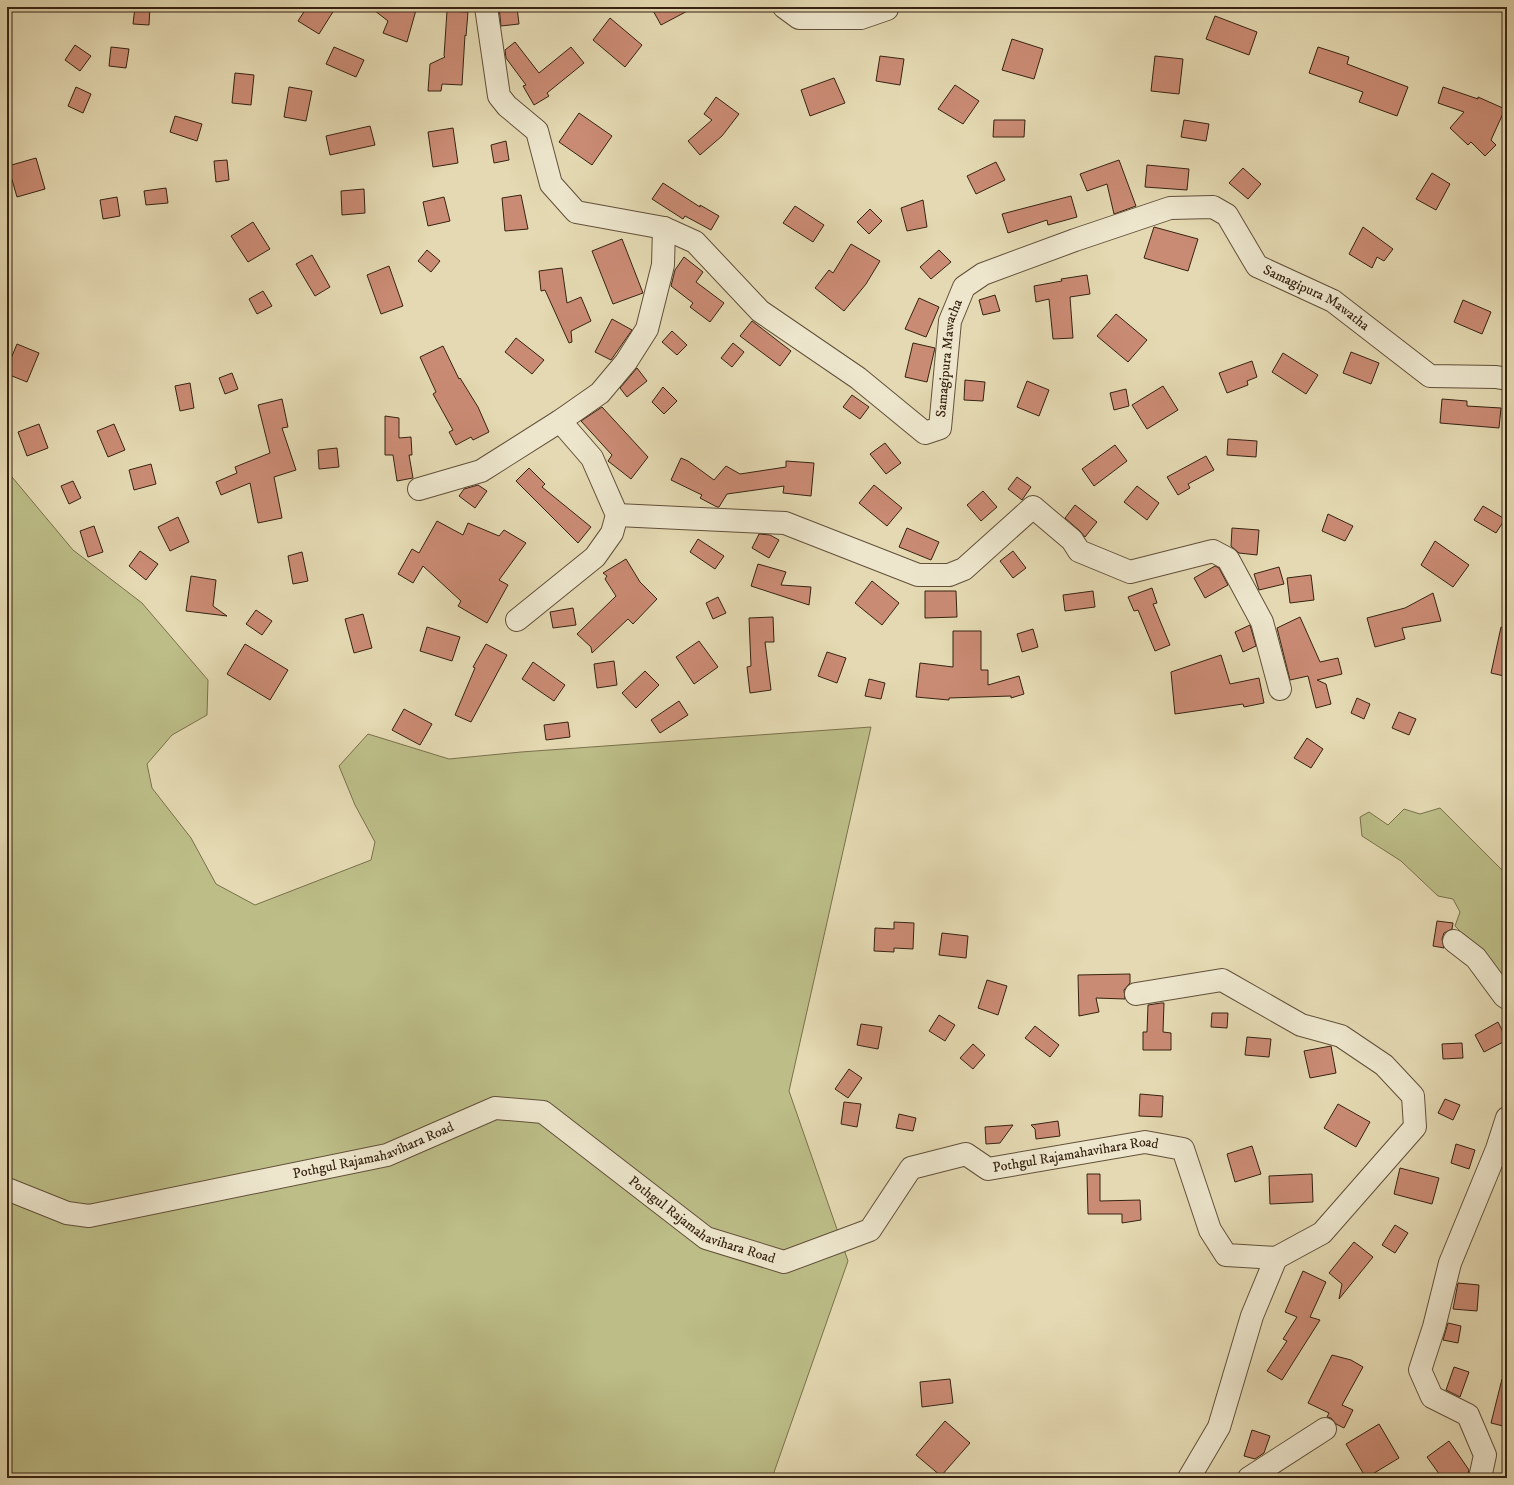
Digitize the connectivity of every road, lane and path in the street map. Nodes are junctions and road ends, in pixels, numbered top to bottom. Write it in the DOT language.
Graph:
graph roads {
  1 [pos="486,7"];
  2 [pos="784,7"];
  3 [pos="887,9"];
  4 [pos="664,228"];
  5 [pos="1507,380"];
  6 [pos="560,421"];
  7 [pos="419,489"];
  8 [pos="617,515"];
  9 [pos="517,620"];
  10 [pos="1280,689"];
  11 [pos="1454,941"];
  12 [pos="1136,994"];
  13 [pos="1507,998"];
  14 [pos="1507,1118"];
  15 [pos="7,1188"];
  16 [pos="1276,1258"];
  17 [pos="1325,1429"];
  18 [pos="1189,1478"];
  19 [pos="1249,1478"];
  20 [pos="1480,1478"];
  1 -- 4 [label="street, Samagipura Mawatha"];
  2 -- 3 [label="street"];
  4 -- 5 [label="street, Samagipura Mawatha"];
  4 -- 6 [label="street"];
  6 -- 7 [label="street"];
  6 -- 8 [label="street"];
  8 -- 9 [label="street"];
  8 -- 10 [label="street"];
  11 -- 13 [label="street"];
  12 -- 16 [label="street"];
  14 -- 20 [label="street"];
  15 -- 16 [label="street, Pothgul Rajamahavihara Road"];
  16 -- 18 [label="street"];
  17 -- 19 [label="street"];
}
